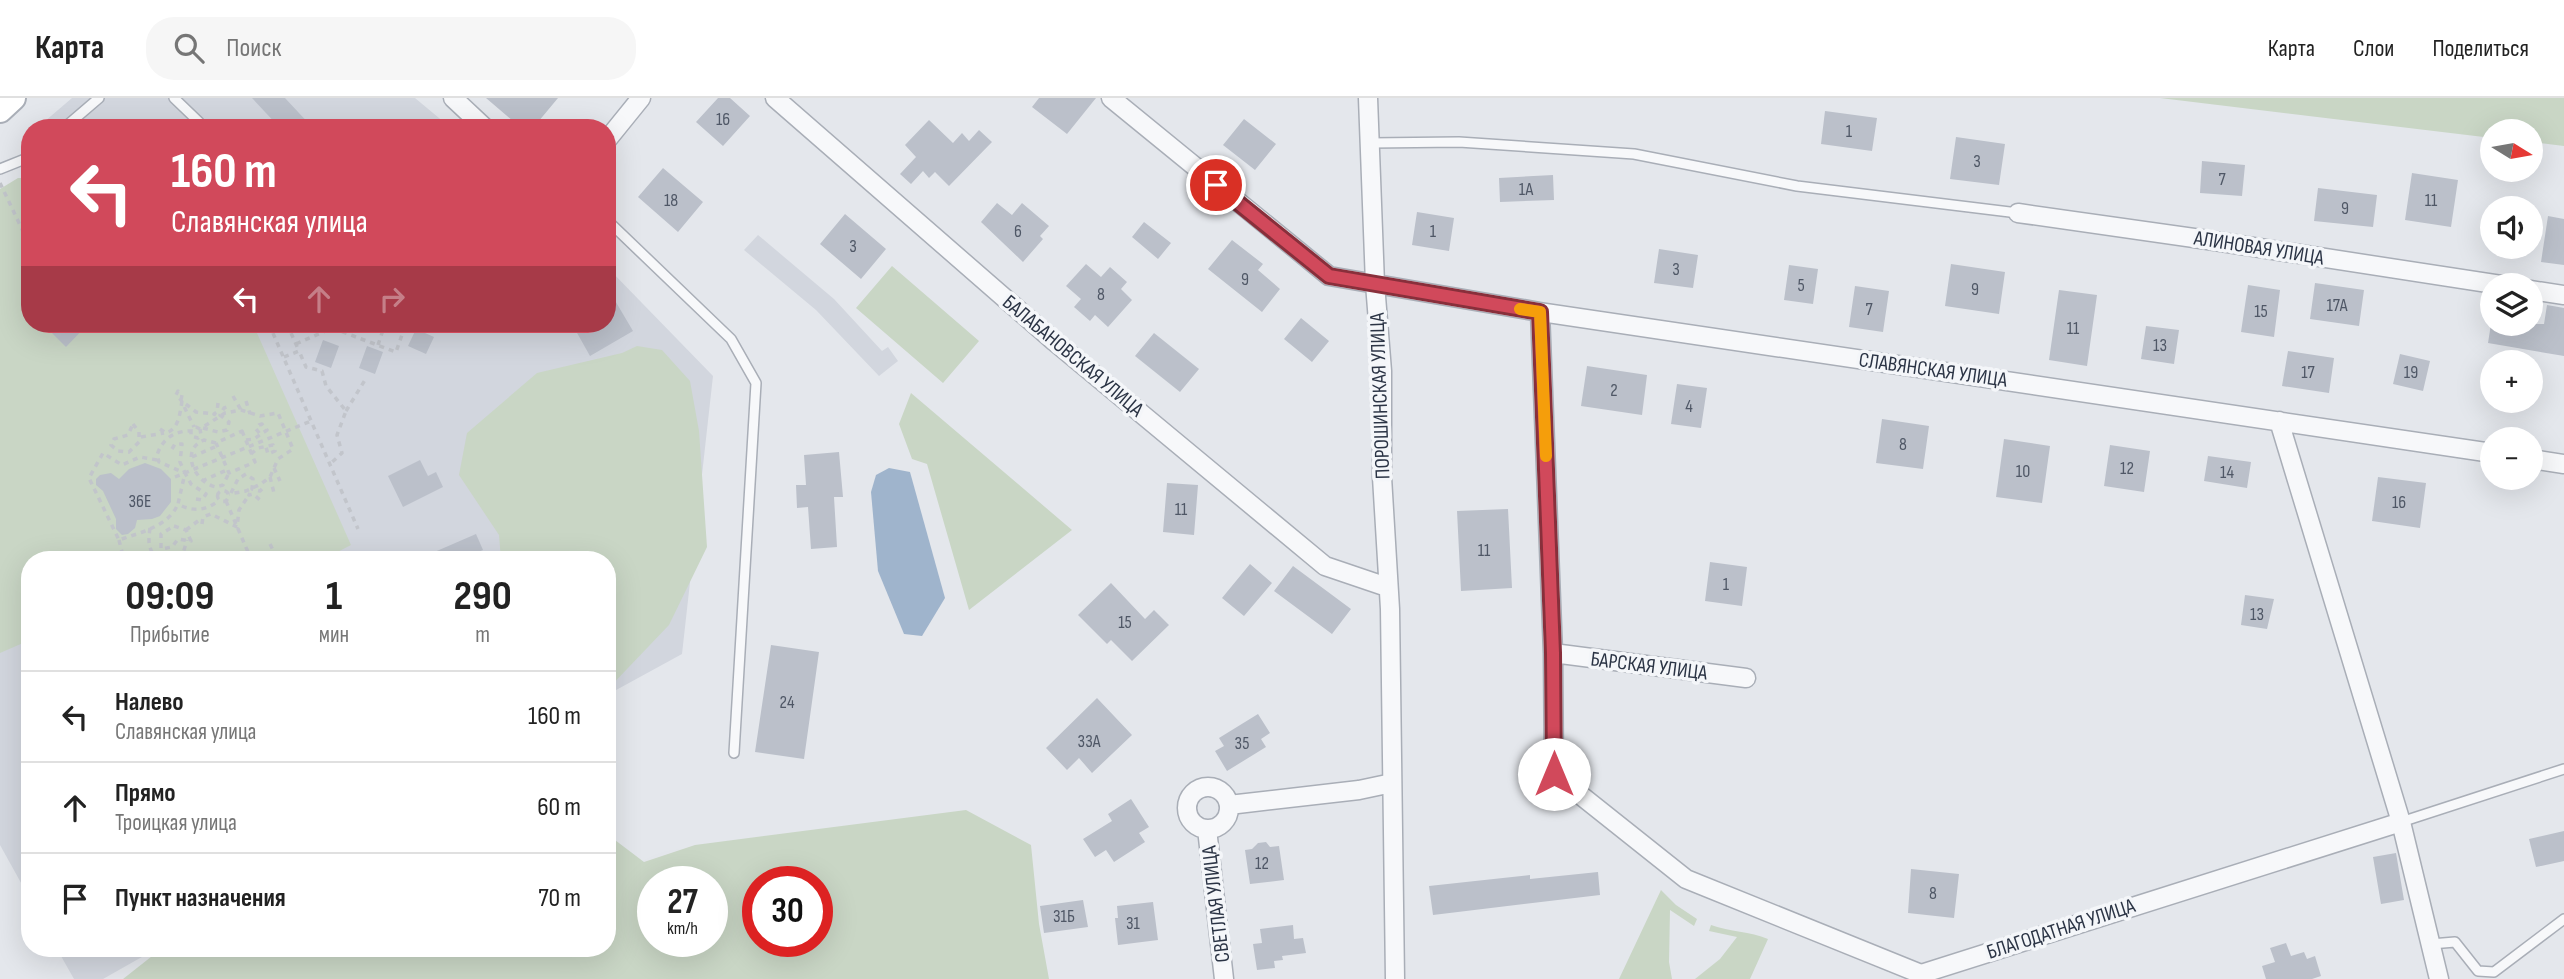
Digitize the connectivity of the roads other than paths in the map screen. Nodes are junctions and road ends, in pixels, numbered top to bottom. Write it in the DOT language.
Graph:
graph roads {
  1 [pos="13,98"];
  2 [pos="99,98"];
  3 [pos="174,98"];
  4 [pos="453,98"];
  5 [pos="641,98"];
  6 [pos="775,98"];
  7 [pos="1111,98"];
  8 [pos="1368,98"];
  9 [pos="0,110"];
  10 [pos="74,119"];
  11 [pos="196,119"];
  12 [pos="475,119"];
  13 [pos="616,129"];
  14 [pos="1371,143"];
  15 [pos="21,161"];
  16 [pos="0,169"];
  17 [pos="2018,214"];
  18 [pos="616,229"];
  19 [pos="2480,282"];
  20 [pos="1375,284"];
  21 [pos="2543,292"];
  22 [pos="2564,295"];
  23 [pos="1540,312"];
  24 [pos="2279,421"];
  25 [pos="2480,451"];
  26 [pos="2543,461"];
  27 [pos="2564,464"];
  28 [pos="1387,587"];
  29 [pos="1553,653"];
  30 [pos="1746,678"];
  31 [pos="734,753"];
  32 [pos="2564,769"];
  33 [pos="1392,783"];
  34 [pos="1229,805"];
  35 [pos="2400,822"];
  36 [pos="1207,829"];
  37 [pos="2564,919"];
  38 [pos="2431,944"];
  39 [pos="1224,979"];
  40 [pos="1395,979"];
  41 [pos="2439,979"];
  1 -- 9 [label="street"];
  2 -- 10 [label="lane"];
  3 -- 11 [label="lane"];
  4 -- 12 [label="street"];
  5 -- 13 [label="street"];
  6 -- 28 [label="street, БАЛАБАНОВСКАЯ УЛИЦА"];
  7 -- 20 [label="street, СЛАВЯНСКАЯ УЛИЦА"];
  8 -- 14 [label="street, ПОРОШИНСКАЯ УЛИЦА"];
  14 -- 17 [label="lane"];
  14 -- 20 [label="street, ПОРОШИНСКАЯ УЛИЦА"];
  15 -- 16 [label="lane"];
  17 -- 19 [label="street, АЛИНОВАЯ УЛИЦА"];
  18 -- 31 [label="lane"];
  20 -- 23 [label="street, СЛАВЯНСКАЯ УЛИЦА"];
  20 -- 28 [label="street, ПОРОШИНСКАЯ УЛИЦА"];
  21 -- 22 [label="street"];
  23 -- 24 [label="street, СЛАВЯНСКАЯ УЛИЦА"];
  23 -- 29 [label="street"];
  24 -- 25 [label="street, СЛАВЯНСКАЯ УЛИЦА"];
  24 -- 35 [label="street"];
  26 -- 27 [label="street"];
  28 -- 33 [label="street, ПОРОШИНСКАЯ УЛИЦА"];
  29 -- 30 [label="street, БАРСКАЯ УЛИЦА"];
  29 -- 35 [label="street, БЛАГОДАТНАЯ УЛИЦА"];
  32 -- 35 [label="lane, БЛАГОДАТНАЯ УЛИЦА"];
  33 -- 34 [label="street"];
  33 -- 40 [label="street, ПОРОШИНСКАЯ УЛИЦА"];
  34 -- 36 [label="street, СВЕТЛАЯ УЛИЦА"];
  34 -- 36 [label="street, СВЕТЛАЯ УЛИЦА"];
  35 -- 38 [label="street"];
  36 -- 39 [label="street, СВЕТЛАЯ УЛИЦА"];
  37 -- 38 [label="lane"];
  38 -- 41 [label="street"];
}
